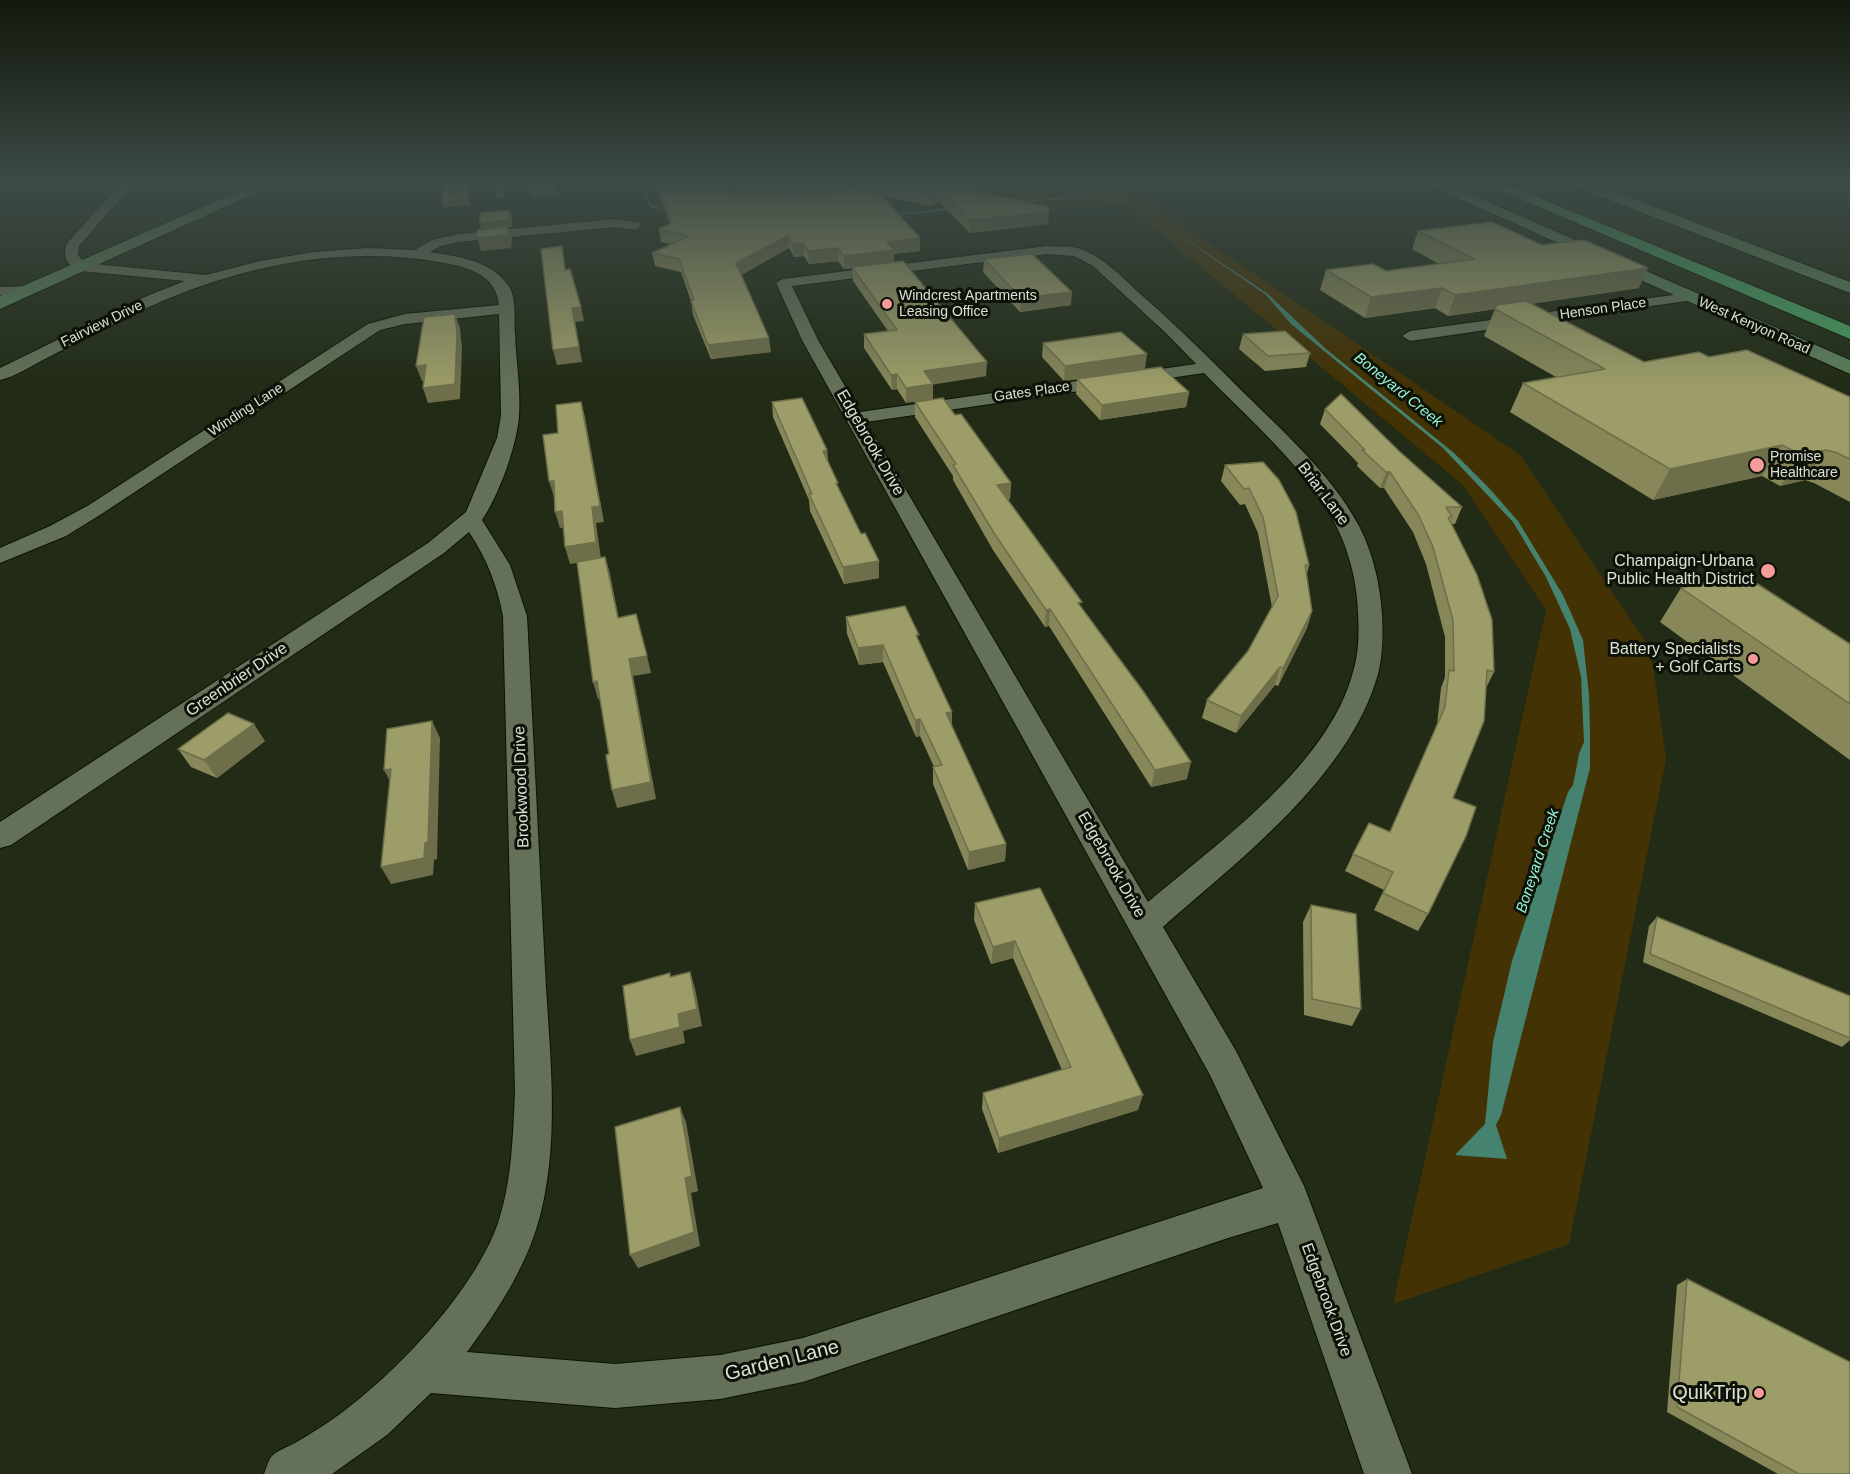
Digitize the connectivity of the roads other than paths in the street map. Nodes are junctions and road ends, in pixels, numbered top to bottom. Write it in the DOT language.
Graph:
graph roads {
  1 [pos="71,250"];
  2 [pos="120,250"];
  3 [pos="425,250"];
  4 [pos="1582,250"];
  5 [pos="1641,250"];
  6 [pos="1650,250"];
  7 [pos="1688,250"];
  8 [pos="1751,250"];
  9 [pos="417,254"];
  10 [pos="81,267"];
  11 [pos="206,279"];
  12 [pos="784,282"];
  13 [pos="1850,288"];
  14 [pos="29,290"];
  15 [pos="0,291"];
  16 [pos="1688,297"];
  17 [pos="0,303"];
  18 [pos="507,309"];
  19 [pos="1850,317"];
  20 [pos="1850,333"];
  21 [pos="1410,336"];
  22 [pos="1850,349"];
  23 [pos="1209,368"];
  24 [pos="1850,368"];
  25 [pos="0,375"];
  26 [pos="856,418"];
  27 [pos="471,520"];
  28 [pos="0,556"];
  29 [pos="0,837"];
  30 [pos="1145,924"];
  31 [pos="1290,1200"];
  32 [pos="421,1370"];
  33 [pos="288,1474"];
  34 [pos="1388,1474"];
  1 -- 10 [label="street"];
  2 -- 10 [label="street"];
  3 -- 9 [label="street"];
  4 -- 16 [label="street, West Kenyon Road"];
  5 -- 22 [label="highway"];
  6 -- 20 [label="highway"];
  7 -- 19 [label="highway"];
  8 -- 13 [label="street"];
  9 -- 11 [label="street"];
  9 -- 18 [label="street"];
  10 -- 11 [label="street"];
  10 -- 14 [label="street"];
  11 -- 25 [label="street, Fairview Drive"];
  12 -- 23 [label="street, Briar Lane"];
  12 -- 26 [label="street, Edgebrook Drive"];
  14 -- 15 [label="street"];
  14 -- 17 [label="street"];
  16 -- 21 [label="street, Henson Place"];
  16 -- 24 [label="street, West Kenyon Road"];
  18 -- 27 [label="street"];
  18 -- 28 [label="street, Winding Lane"];
  23 -- 26 [label="street, Gates Place"];
  23 -- 30 [label="street, Briar Lane"];
  26 -- 30 [label="street, Edgebrook Drive"];
  27 -- 29 [label="street, Greenbrier Drive"];
  27 -- 32 [label="street, Brookwood Drive"];
  30 -- 31 [label="street, Edgebrook Drive"];
  31 -- 32 [label="street, Garden Lane"];
  31 -- 34 [label="street, Edgebrook Drive"];
  32 -- 33 [label="street"];
}
